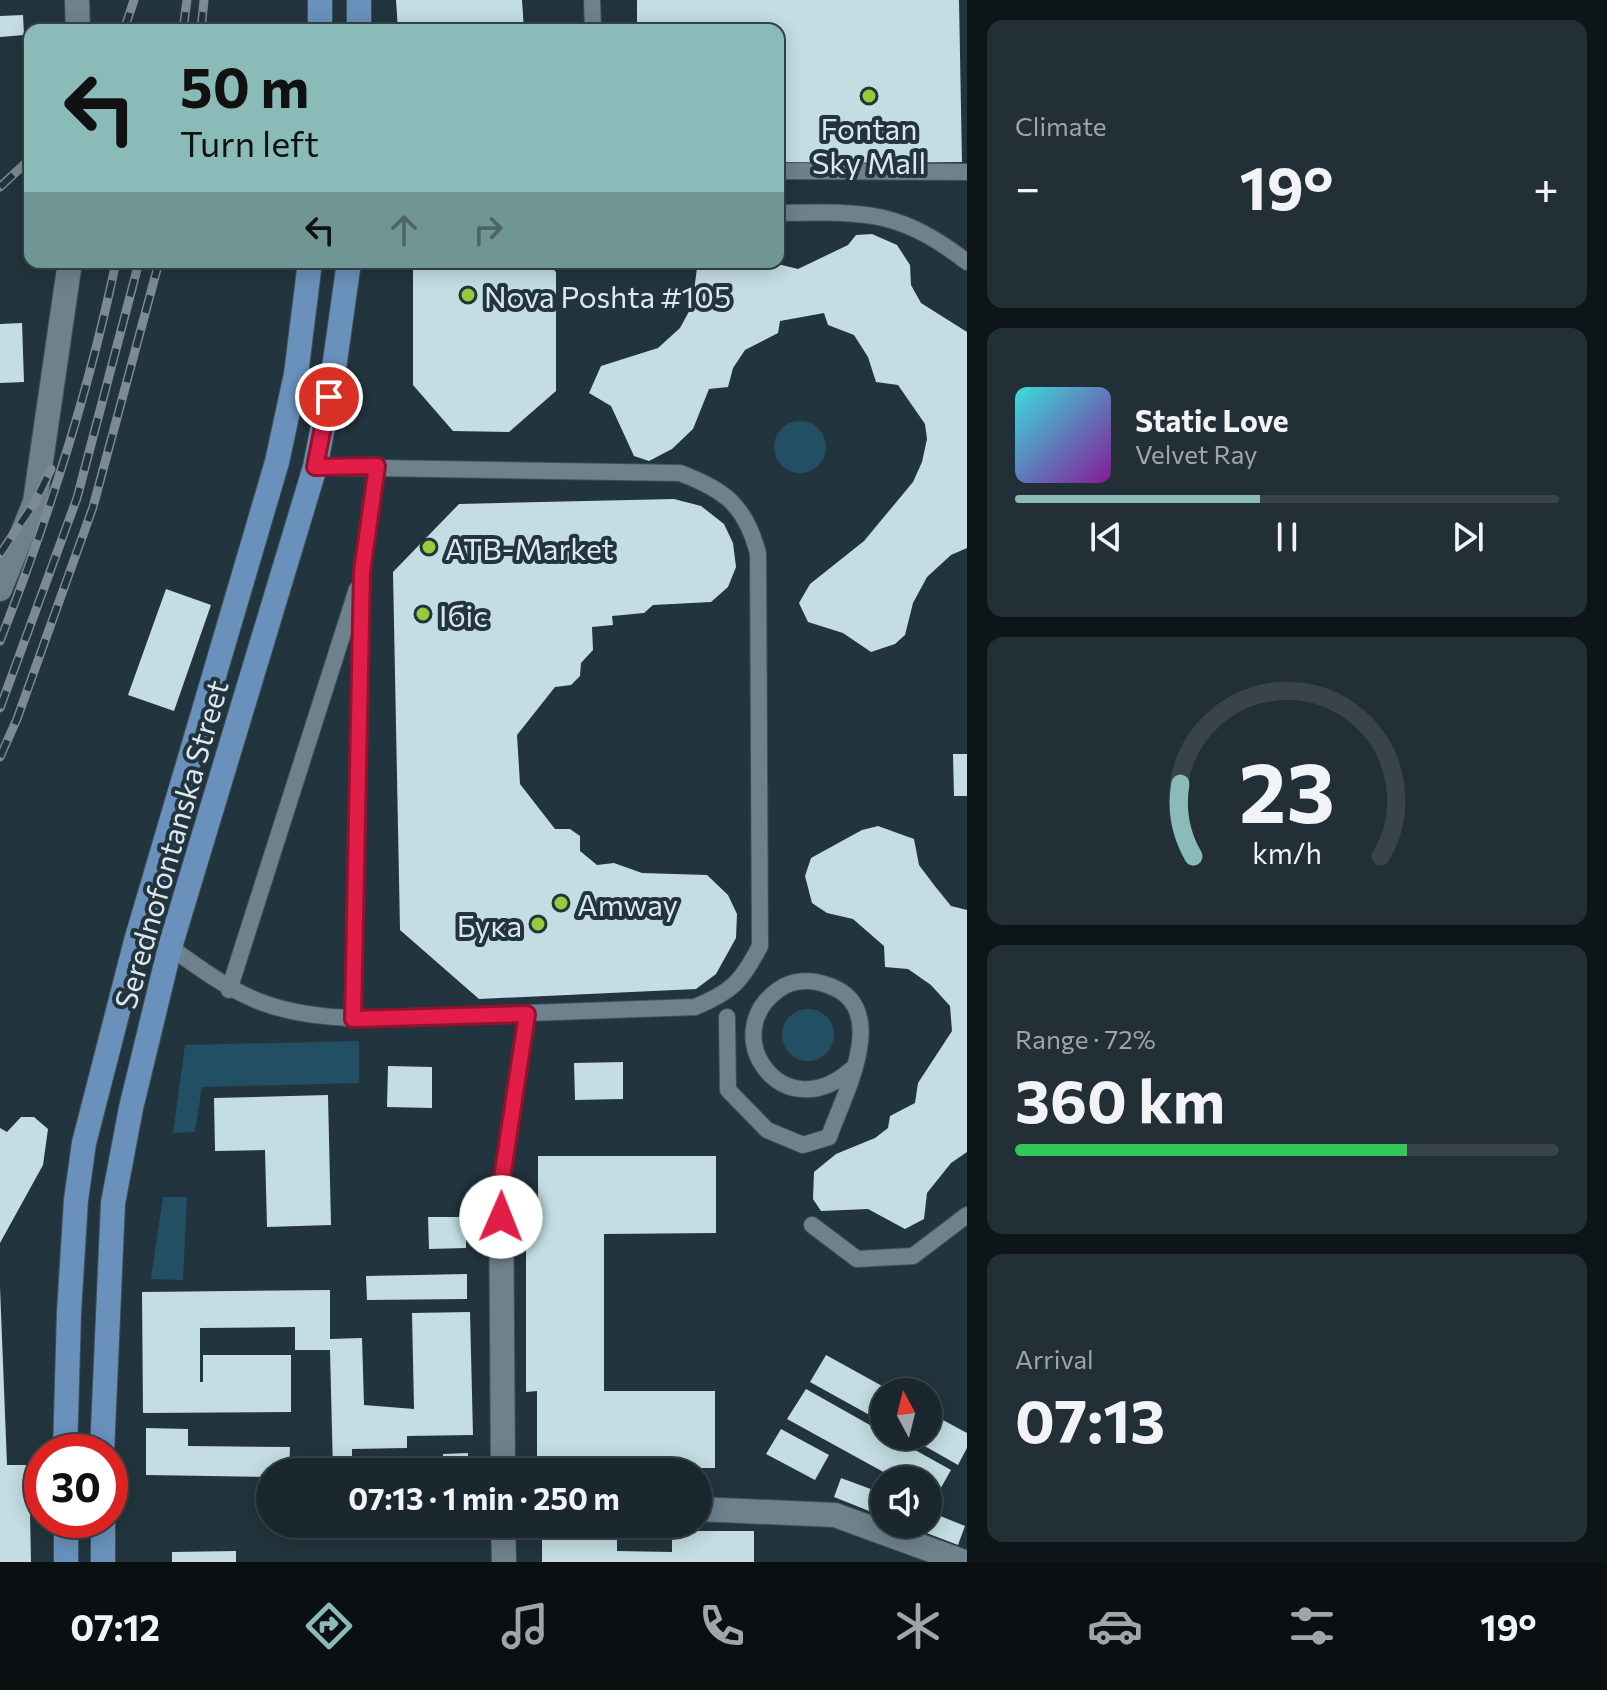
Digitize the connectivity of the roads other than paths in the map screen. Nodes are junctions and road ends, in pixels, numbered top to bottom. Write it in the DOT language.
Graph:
graph roads {
  1 [pos="77,0"];
  2 [pos="320,0"];
  3 [pos="359,0"];
  4 [pos="592,0"];
  5 [pos="78,24"];
  6 [pos="320,24"];
  7 [pos="359,24"];
  8 [pos="593,24"];
  9 [pos="784,171"];
  10 [pos="967,172"];
  11 [pos="784,213"];
  12 [pos="967,262"];
  13 [pos="69,268"];
  14 [pos="309,268"];
  15 [pos="348,268"];
  16 [pos="377,466"];
  17 [pos="315,467"];
  18 [pos="362,572"];
  19 [pos="0,589"];
  20 [pos="170,947"];
  21 [pos="229,990"];
  22 [pos="711,1000"];
  23 [pos="527,1014"];
  24 [pos="727,1017"];
  25 [pos="353,1019"];
  26 [pos="754,1045"];
  27 [pos="852,1069"];
  28 [pos="501,1185"];
  29 [pos="967,1215"];
  30 [pos="812,1225"];
  31 [pos="66,1434"];
  32 [pos="103,1434"];
  33 [pos="503,1458"];
  34 [pos="712,1510"];
  35 [pos="66,1538"];
  36 [pos="103,1538"];
  37 [pos="503,1538"];
  38 [pos="66,1562"];
  39 [pos="103,1562"];
  40 [pos="504,1562"];
  41 [pos="964,1562"];
  1 -- 5 [label="street"];
  2 -- 6 [label="main road"];
  3 -- 7 [label="main road"];
  4 -- 8 [label="lane"];
  9 -- 10 [label="lane"];
  11 -- 12 [label="lane"];
  13 -- 19 [label="street"];
  14 -- 31 [label="main road, Serednofontanska Street"];
  15 -- 17 [label="main road, Serednofontanska Street"];
  16 -- 17 [label="lane"];
  16 -- 18 [label="lane"];
  16 -- 22 [label="lane"];
  17 -- 20 [label="main road, Serednofontanska Street"];
  18 -- 21 [label="lane"];
  18 -- 25 [label="lane"];
  20 -- 21 [label="lane"];
  20 -- 32 [label="main road, Serednofontanska Street"];
  21 -- 25 [label="lane"];
  22 -- 23 [label="lane"];
  22 -- 24 [label="lane"];
  23 -- 25 [label="lane"];
  23 -- 28 [label="lane"];
  24 -- 26 [label="lane"];
  24 -- 27 [label="lane"];
  26 -- 27 [label="lane"];
  26 -- 27 [label="lane"];
  28 -- 33 [label="street"];
  29 -- 30 [label="lane"];
  34 -- 41 [label="street"];
  35 -- 38 [label="main road"];
  36 -- 39 [label="main road"];
  37 -- 40 [label="street"];
}
